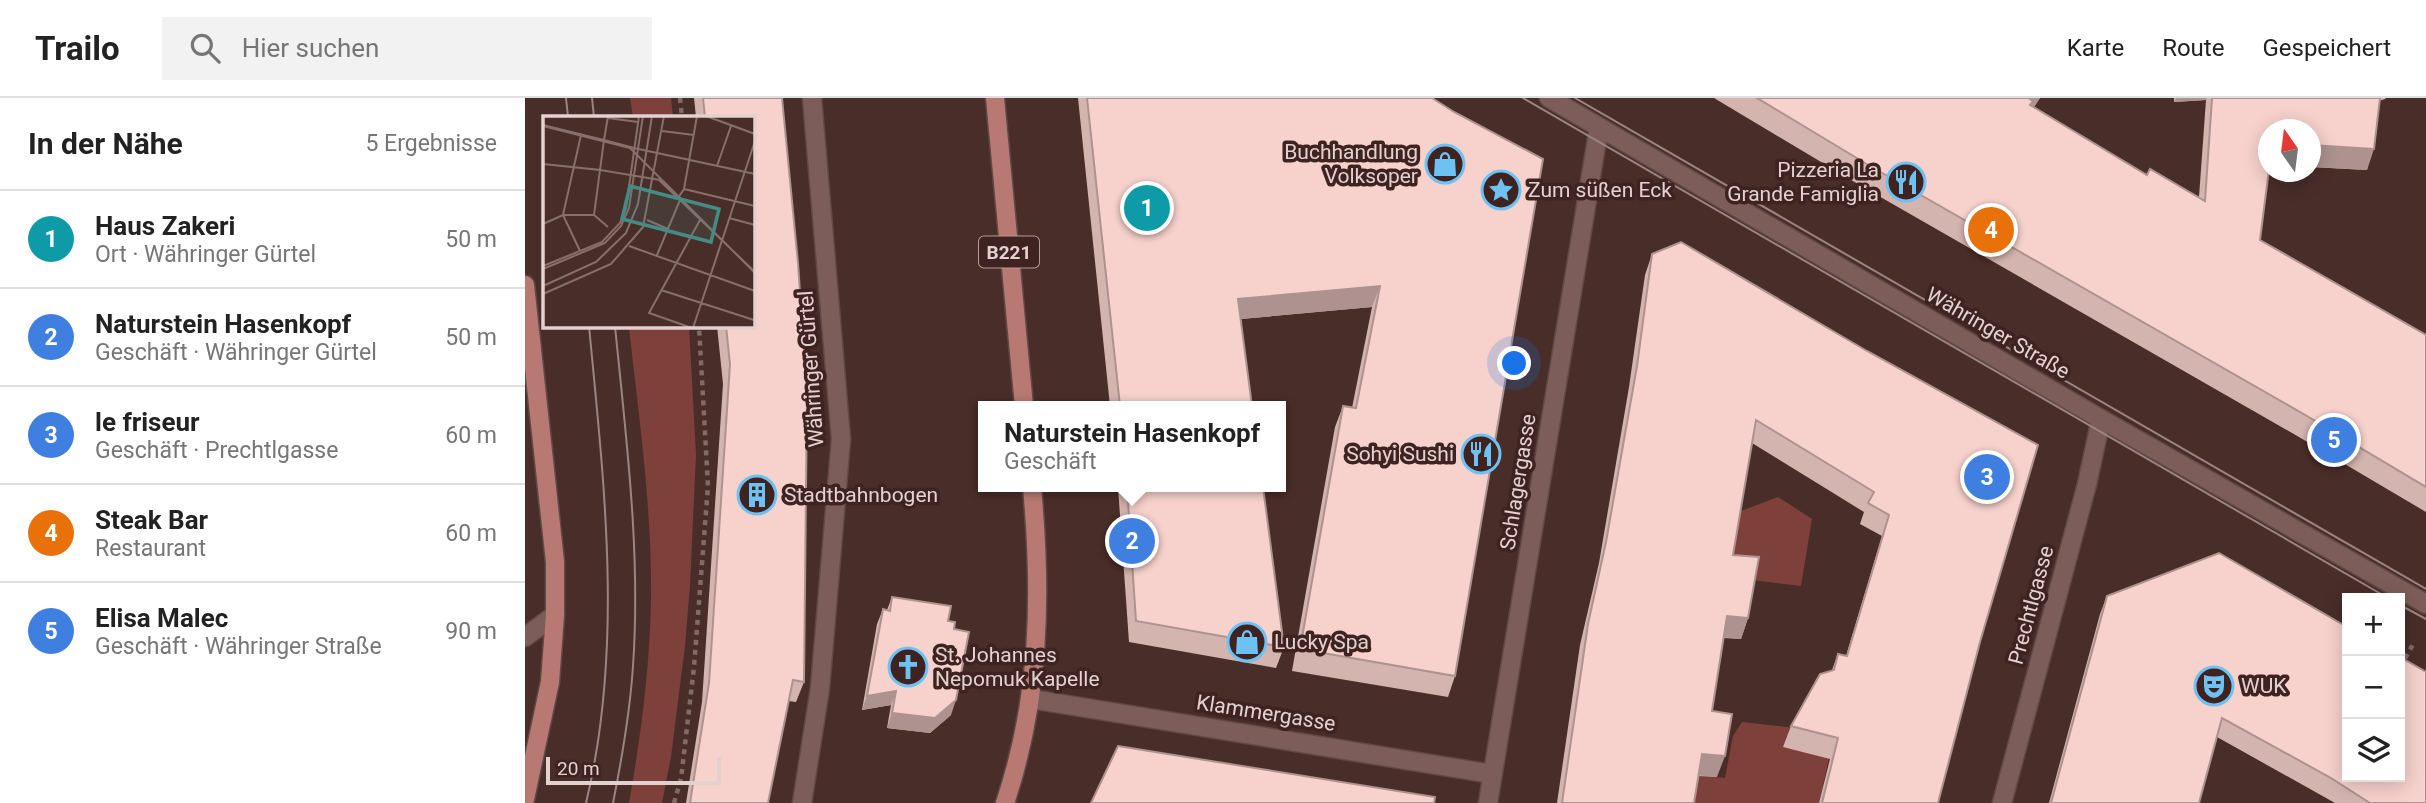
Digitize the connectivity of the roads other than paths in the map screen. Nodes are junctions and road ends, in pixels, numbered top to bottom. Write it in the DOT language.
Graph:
graph roads {
  1 [pos="812,98"];
  2 [pos="995,98"];
  3 [pos="1549,98"];
  4 [pos="1599,127"];
  5 [pos="525,285"];
  6 [pos="1024,401"];
  7 [pos="2101,419"];
  8 [pos="1032,492"];
  9 [pos="2426,604"];
  10 [pos="555,615"];
  11 [pos="525,637"];
  12 [pos="1031,699"];
  13 [pos="1492,774"];
  14 [pos="525,799"];
  15 [pos="802,803"];
  16 [pos="1005,803"];
  17 [pos="1488,803"];
  18 [pos="2002,803"];
  1 -- 15 [label="street, Währinger Gürtel"];
  2 -- 6 [label="main road, B221"];
  3 -- 4 [label="street, Währinger Straße"];
  4 -- 7 [label="street, Währinger Straße"];
  4 -- 13 [label="street, Schlagergasse"];
  5 -- 10 [label="main road"];
  7 -- 9 [label="street, Währinger Straße"];
  7 -- 18 [label="street, Prechtlgasse"];
  8 -- 12 [label="main road"];
  10 -- 11 [label="street"];
  10 -- 14 [label="main road"];
  12 -- 13 [label="street, Klammergasse"];
  12 -- 16 [label="main road"];
  13 -- 17 [label="street, Schlagergasse"];
}
